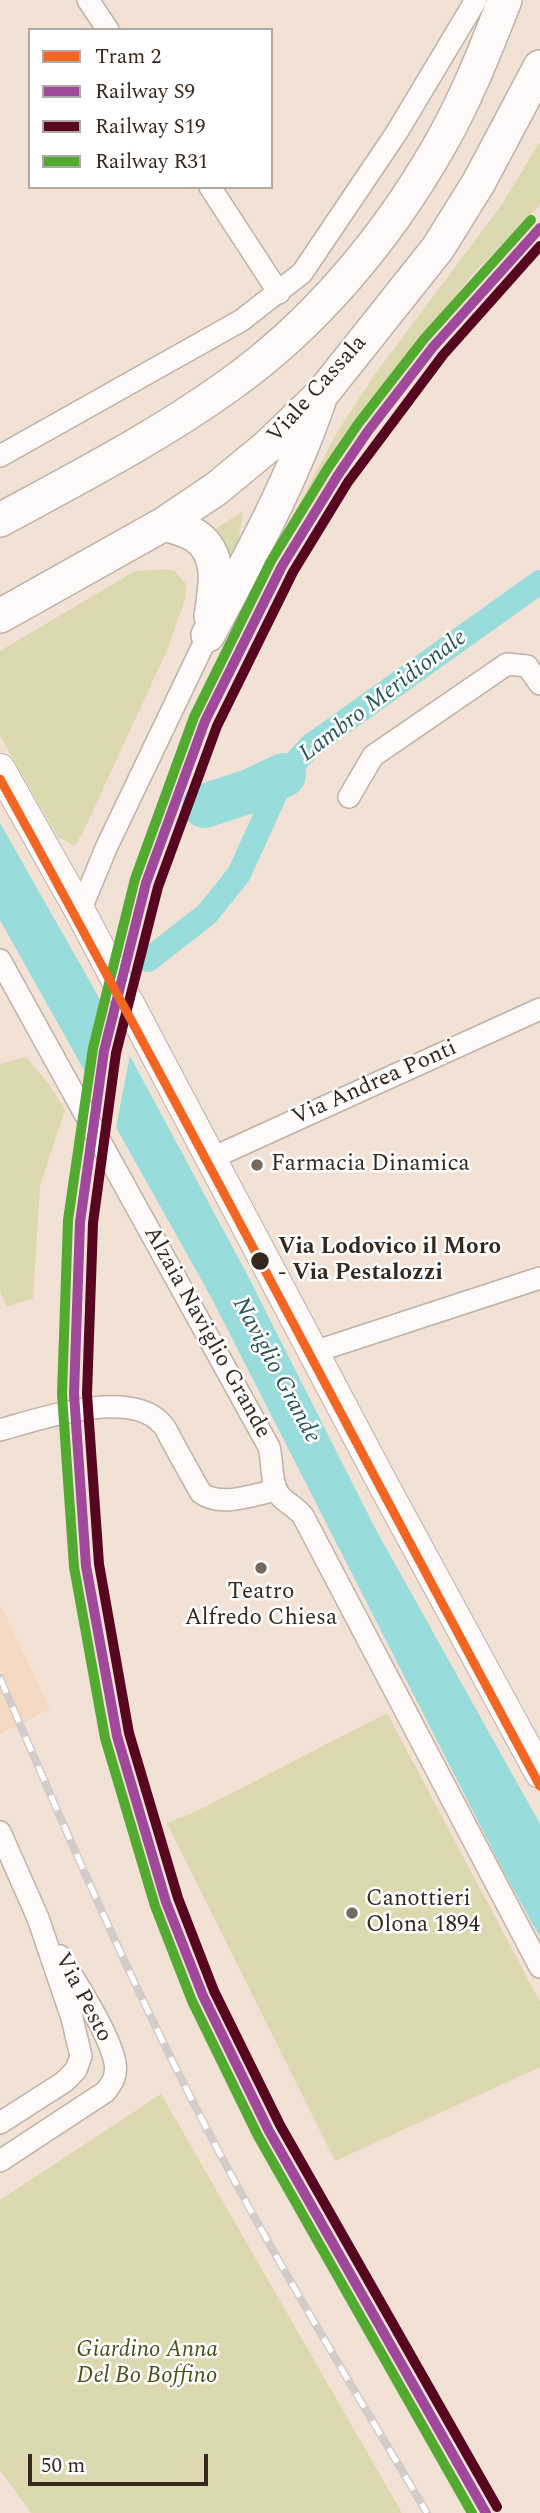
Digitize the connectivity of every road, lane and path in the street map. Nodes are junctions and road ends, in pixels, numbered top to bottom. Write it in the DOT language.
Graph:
graph roads {
  1 [pos="88,0"];
  2 [pos="476,0"];
  3 [pos="505,0"];
  4 [pos="107,28"];
  5 [pos="540,67"];
  6 [pos="211,189"];
  7 [pos="279,293"];
  8 [pos="322,394"];
  9 [pos="0,456"];
  10 [pos="0,520"];
  11 [pos="164,524"];
  12 [pos="0,617"];
  13 [pos="208,635"];
  14 [pos="540,684"];
  15 [pos="0,769"];
  16 [pos="349,797"];
  17 [pos="80,911"];
  18 [pos="0,960"];
  19 [pos="540,1009"];
  20 [pos="210,1159"];
  21 [pos="540,1278"];
  22 [pos="314,1352"];
  23 [pos="0,1430"];
  24 [pos="277,1489"];
  25 [pos="540,1773"];
  26 [pos="0,1832"];
  27 [pos="38,1918"];
  28 [pos="540,1967"];
  29 [pos="24,2107"];
  30 [pos="0,2123"];
  31 [pos="40,2135"];
  32 [pos="0,2161"];
  1 -- 4 [label="street"];
  2 -- 7 [label="street"];
  3 -- 10 [label="main road"];
  5 -- 8 [label="main road, Viale Cassala"];
  6 -- 7 [label="street"];
  7 -- 9 [label="street"];
  8 -- 11 [label="main road, Viale Cassala"];
  8 -- 13 [label="main road"];
  11 -- 12 [label="main road, Viale Cassala"];
  11 -- 13 [label="main road"];
  13 -- 17 [label="street"];
  14 -- 16 [label="street"];
  15 -- 17 [label="street"];
  17 -- 20 [label="street"];
  18 -- 24 [label="street, Alzaia Naviglio Grande"];
  19 -- 20 [label="street, Via Andrea Ponti"];
  20 -- 22 [label="street"];
  21 -- 22 [label="street"];
  22 -- 25 [label="street"];
  23 -- 24 [label="street"];
  24 -- 28 [label="street"];
  26 -- 27 [label="street, Via Pesto"];
  27 -- 29 [label="street, Via Pesto"];
  27 -- 31 [label="street, Via Pesto"];
  29 -- 30 [label="street"];
  29 -- 31 [label="street"];
  31 -- 32 [label="street"];
}
